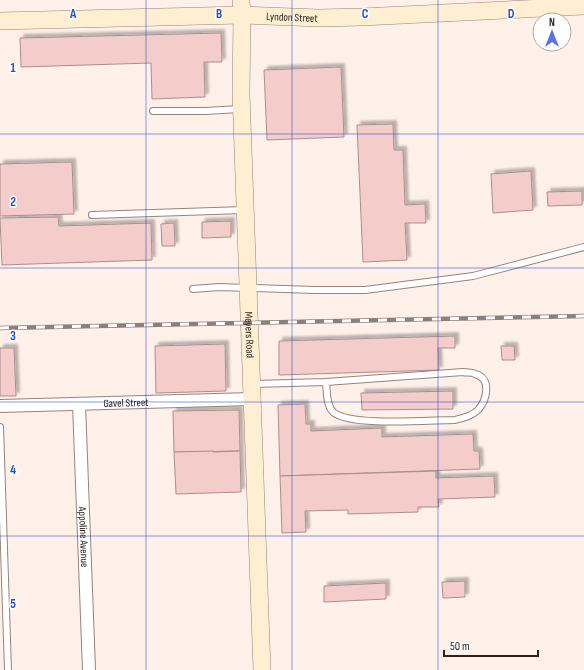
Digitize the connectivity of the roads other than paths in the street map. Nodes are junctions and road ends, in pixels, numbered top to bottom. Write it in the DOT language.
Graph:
graph roads {
  1 [pos="584,6"];
  2 [pos="242,7"];
  3 [pos="0,21"];
  4 [pos="242,108"];
  5 [pos="154,111"];
  6 [pos="246,210"];
  7 [pos="92,215"];
  8 [pos="584,246"];
  9 [pos="248,288"];
  10 [pos="193,289"];
  11 [pos="326,382"];
  12 [pos="252,391"];
  13 [pos="79,404"];
  14 [pos="0,406"];
  15 [pos="0,428"];
  16 [pos="8,670"];
  17 [pos="89,670"];
  18 [pos="262,670"];
  1 -- 2 [label="street, Lyndon Street"];
  2 -- 3 [label="street, Lyndon Street"];
  2 -- 4 [label="street, Meyers Road"];
  4 -- 5 [label="lane"];
  4 -- 6 [label="street, Meyers Road"];
  6 -- 7 [label="lane"];
  6 -- 9 [label="street, Meyers Road"];
  8 -- 9 [label="lane"];
  9 -- 10 [label="lane"];
  9 -- 12 [label="street, Meyers Road"];
  11 -- 11 [label="lane"];
  11 -- 12 [label="lane"];
  12 -- 13 [label="street, Gavel Street"];
  12 -- 18 [label="street, Meyers Road"];
  13 -- 14 [label="street, Gavel Street"];
  13 -- 17 [label="street, Appoline Avenue"];
  15 -- 16 [label="lane"];
}
